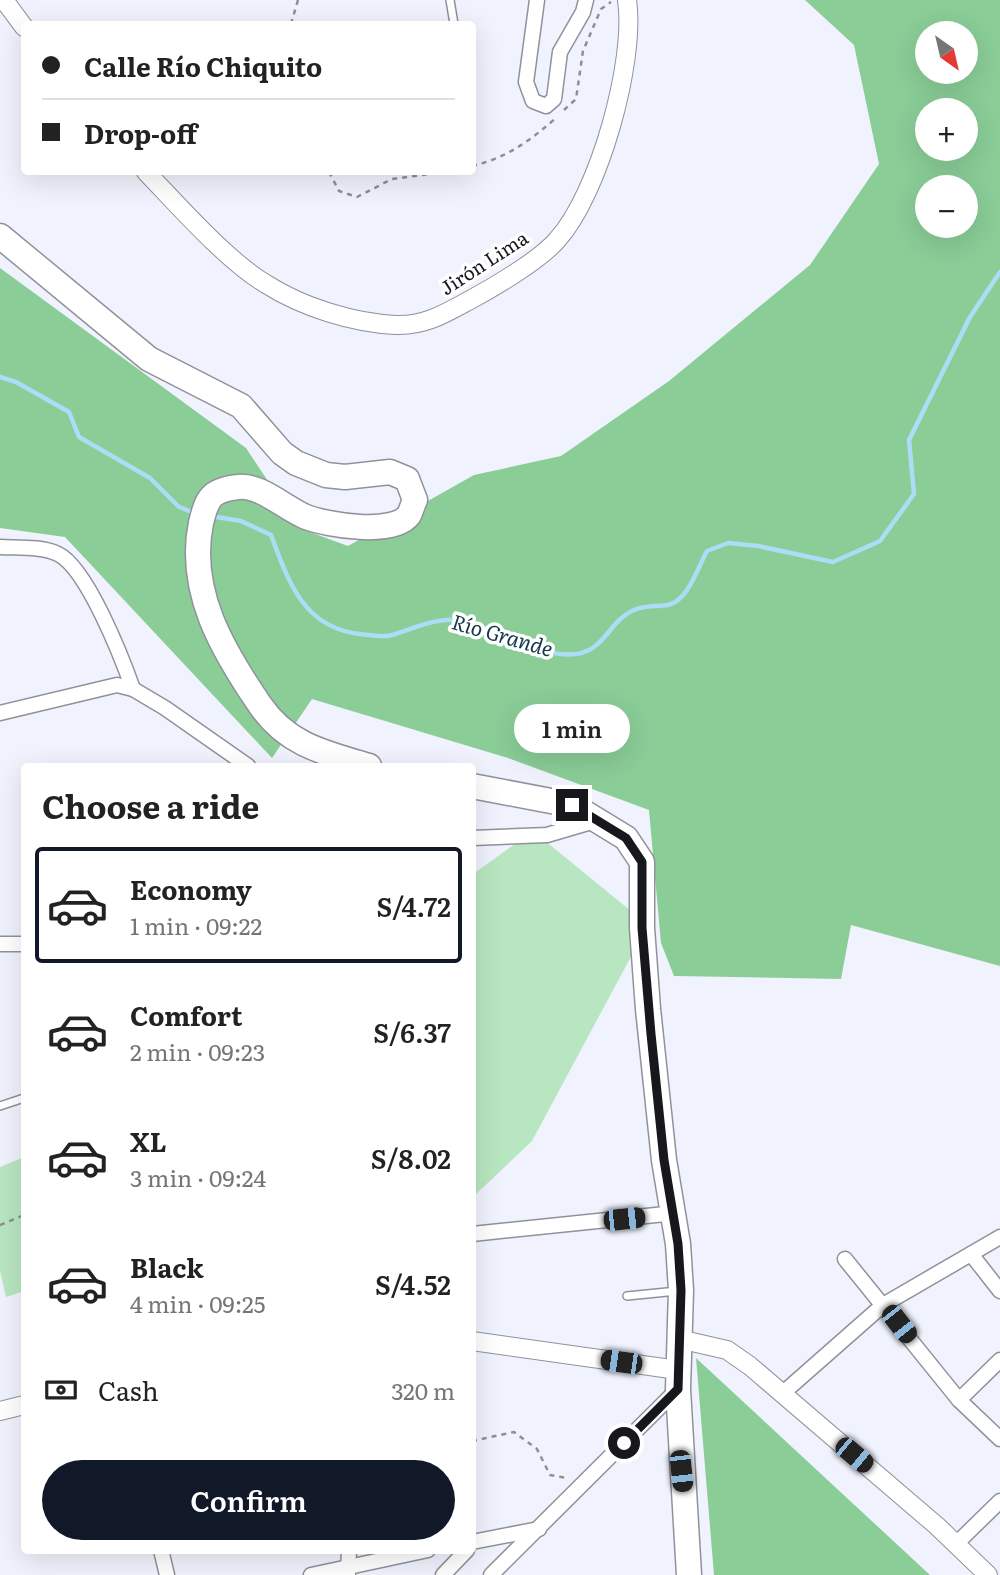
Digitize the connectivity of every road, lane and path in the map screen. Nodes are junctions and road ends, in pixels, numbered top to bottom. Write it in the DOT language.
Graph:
graph roads {
  1 [pos="4,0"];
  2 [pos="298,0"];
  3 [pos="450,0"];
  4 [pos="537,0"];
  5 [pos="586,0"];
  6 [pos="627,0"];
  7 [pos="292,21"];
  8 [pos="454,21"];
  9 [pos="21,23"];
  10 [pos="149,175"];
  11 [pos="331,175"];
  12 [pos="422,175"];
  13 [pos="0,236"];
  14 [pos="0,547"];
  15 [pos="132,689"];
  16 [pos="0,713"];
  17 [pos="243,763"];
  18 [pos="361,763"];
  19 [pos="476,787"];
  20 [pos="598,820"];
  21 [pos="476,836"];
  22 [pos="0,944"];
  23 [pos="21,944"];
  24 [pos="21,1099"];
  25 [pos="0,1106"];
  26 [pos="675,1213"];
  27 [pos="21,1216"];
  28 [pos="0,1224"];
  29 [pos="476,1234"];
  30 [pos="1000,1237"];
  31 [pos="971,1254"];
  32 [pos="845,1259"];
  33 [pos="681,1290"];
  34 [pos="1000,1291"];
  35 [pos="627,1296"];
  36 [pos="883,1305"];
  37 [pos="679,1339"];
  38 [pos="476,1343"];
  39 [pos="1000,1360"];
  40 [pos="678,1380"];
  41 [pos="783,1393"];
  42 [pos="959,1400"];
  43 [pos="21,1406"];
  44 [pos="0,1411"];
  45 [pos="1000,1439"];
  46 [pos="476,1440"];
  47 [pos="588,1479"];
  48 [pos="1000,1501"];
  49 [pos="539,1529"];
  50 [pos="476,1544"];
  51 [pos="956,1544"];
  52 [pos="162,1554"];
  53 [pos="413,1554"];
  54 [pos="463,1554"];
  55 [pos="348,1571"];
  56 [pos="167,1575"];
  57 [pos="312,1575"];
  58 [pos="443,1575"];
  59 [pos="491,1575"];
  60 [pos="689,1575"];
  61 [pos="988,1575"];
  1 -- 9 [label="street"];
  2 -- 7 [label="path"];
  3 -- 8 [label="lane"];
  4 -- 5 [label="street"];
  6 -- 10 [label="street, Jirón Lima"];
  11 -- 12 [label="path"];
  13 -- 18 [label="highway"];
  14 -- 15 [label="street"];
  15 -- 16 [label="street"];
  15 -- 17 [label="street"];
  19 -- 20 [label="highway"];
  20 -- 21 [label="street"];
  20 -- 26 [label="highway"];
  22 -- 23 [label="street"];
  24 -- 25 [label="lane"];
  26 -- 29 [label="street"];
  26 -- 33 [label="highway"];
  27 -- 28 [label="path"];
  30 -- 31 [label="street"];
  31 -- 34 [label="street"];
  31 -- 36 [label="street"];
  32 -- 36 [label="street"];
  33 -- 35 [label="lane"];
  33 -- 37 [label="highway"];
  36 -- 41 [label="street"];
  36 -- 42 [label="street"];
  37 -- 40 [label="highway"];
  37 -- 41 [label="street"];
  38 -- 40 [label="street"];
  39 -- 42 [label="street"];
  40 -- 47 [label="street"];
  40 -- 60 [label="highway"];
  41 -- 51 [label="street"];
  42 -- 45 [label="street"];
  43 -- 44 [label="street"];
  46 -- 47 [label="path"];
  47 -- 49 [label="street"];
  48 -- 51 [label="street"];
  49 -- 50 [label="street"];
  49 -- 59 [label="street"];
  51 -- 61 [label="street"];
  52 -- 56 [label="street"];
  53 -- 55 [label="street"];
  54 -- 58 [label="street"];
  55 -- 57 [label="street"];
}
